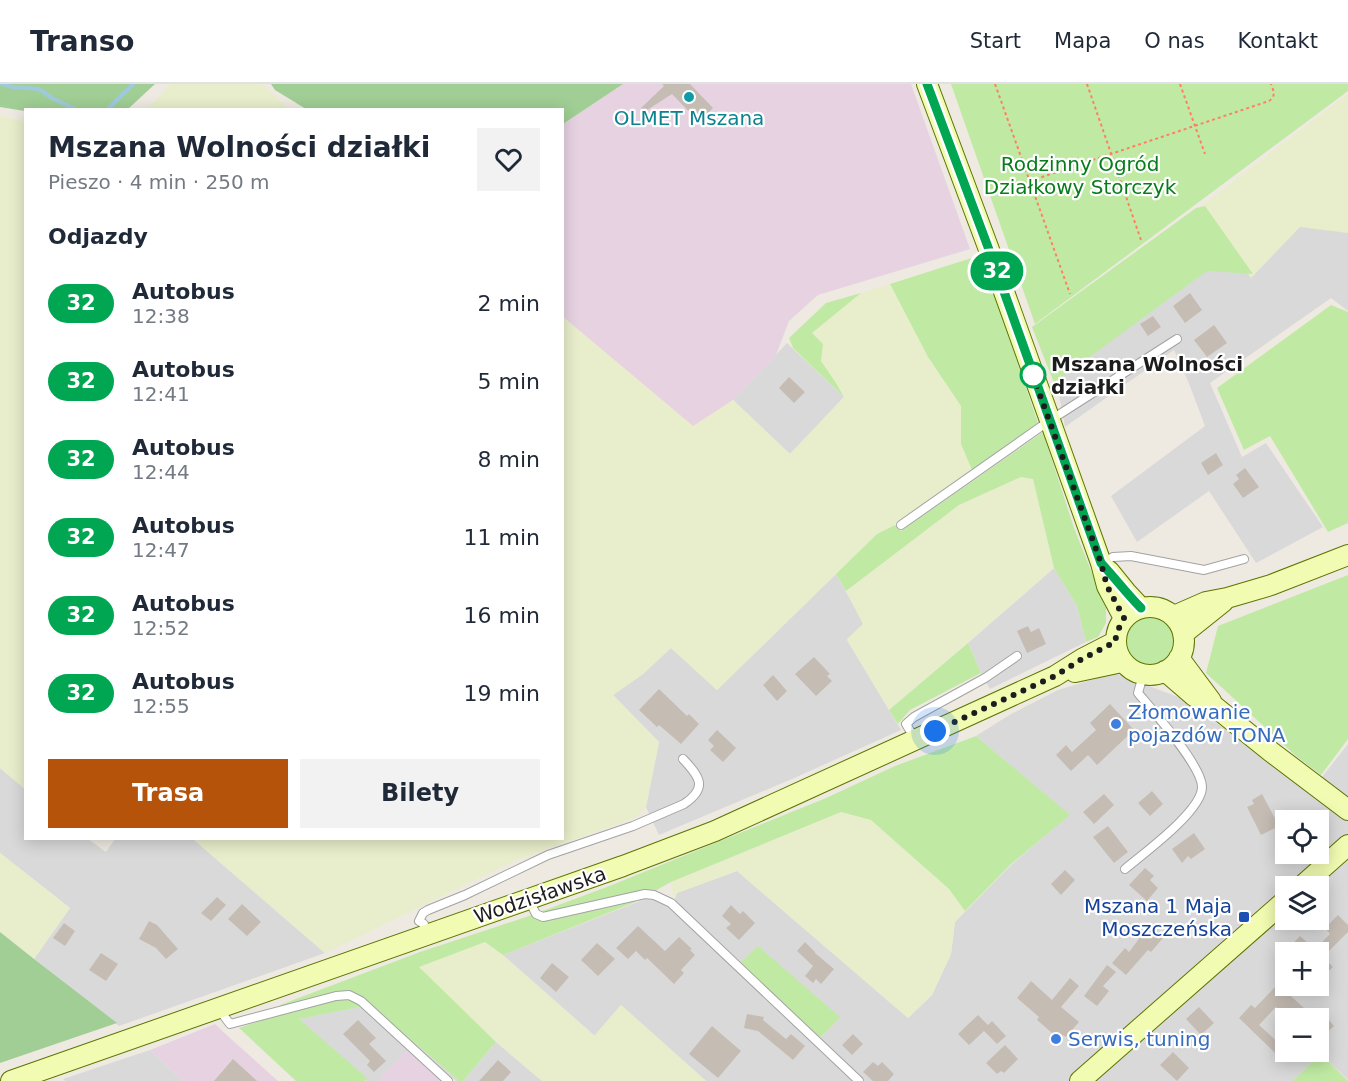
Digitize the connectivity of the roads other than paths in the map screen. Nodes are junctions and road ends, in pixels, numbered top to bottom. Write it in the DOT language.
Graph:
graph roads {
  1 [pos="927,84"];
  2 [pos="1177,339"];
  3 [pos="1049,421"];
  4 [pos="901,525"];
  5 [pos="1348,555"];
  6 [pos="1244,559"];
  7 [pos="1101,563"];
  8 [pos="1227,598"];
  9 [pos="1141,608"];
  10 [pos="1173,616"];
  11 [pos="1124,618"];
  12 [pos="1183,634"];
  13 [pos="1115,642"];
  14 [pos="1017,656"];
  15 [pos="1122,662"];
  16 [pos="1172,665"];
  17 [pos="1143,675"];
  18 [pos="1055,676"];
  19 [pos="915,741"];
  20 [pos="683,759"];
  21 [pos="1348,810"];
  22 [pos="1348,844"];
  23 [pos="1125,869"];
  24 [pos="1313,876"];
  25 [pos="528,899"];
  26 [pos="1275,910"];
  27 [pos="423,936"];
  28 [pos="221,1007"];
  29 [pos="11,1081"];
  30 [pos="448,1081"];
  31 [pos="859,1081"];
  32 [pos="1080,1081"];
  1 -- 3 [label="main road"];
  2 -- 3 [label="lane"];
  3 -- 4 [label="lane"];
  3 -- 7 [label="main road"];
  5 -- 8 [label="main road"];
  6 -- 7 [label="lane"];
  7 -- 9 [label="main road"];
  7 -- 11 [label="main road"];
  8 -- 10 [label="main road"];
  8 -- 12 [label="main road"];
  9 -- 10 [label="main road"];
  9 -- 11 [label="main road"];
  10 -- 12 [label="main road"];
  11 -- 13 [label="main road"];
  12 -- 16 [label="main road"];
  13 -- 15 [label="main road"];
  13 -- 18 [label="main road, Wodzisławska"];
  14 -- 19 [label="lane"];
  15 -- 17 [label="main road"];
  15 -- 18 [label="main road, Wodzisławska"];
  16 -- 17 [label="main road"];
  16 -- 21 [label="main road"];
  17 -- 23 [label="lane"];
  18 -- 19 [label="main road, Wodzisławska"];
  19 -- 25 [label="main road, Wodzisławska"];
  20 -- 27 [label="lane"];
  22 -- 24 [label="main road"];
  25 -- 27 [label="main road, Wodzisławska"];
  25 -- 31 [label="lane"];
  26 -- 32 [label="main road"];
  27 -- 28 [label="main road, Wodzisławska"];
  28 -- 29 [label="main road, Wodzisławska"];
  28 -- 30 [label="lane"];
}
